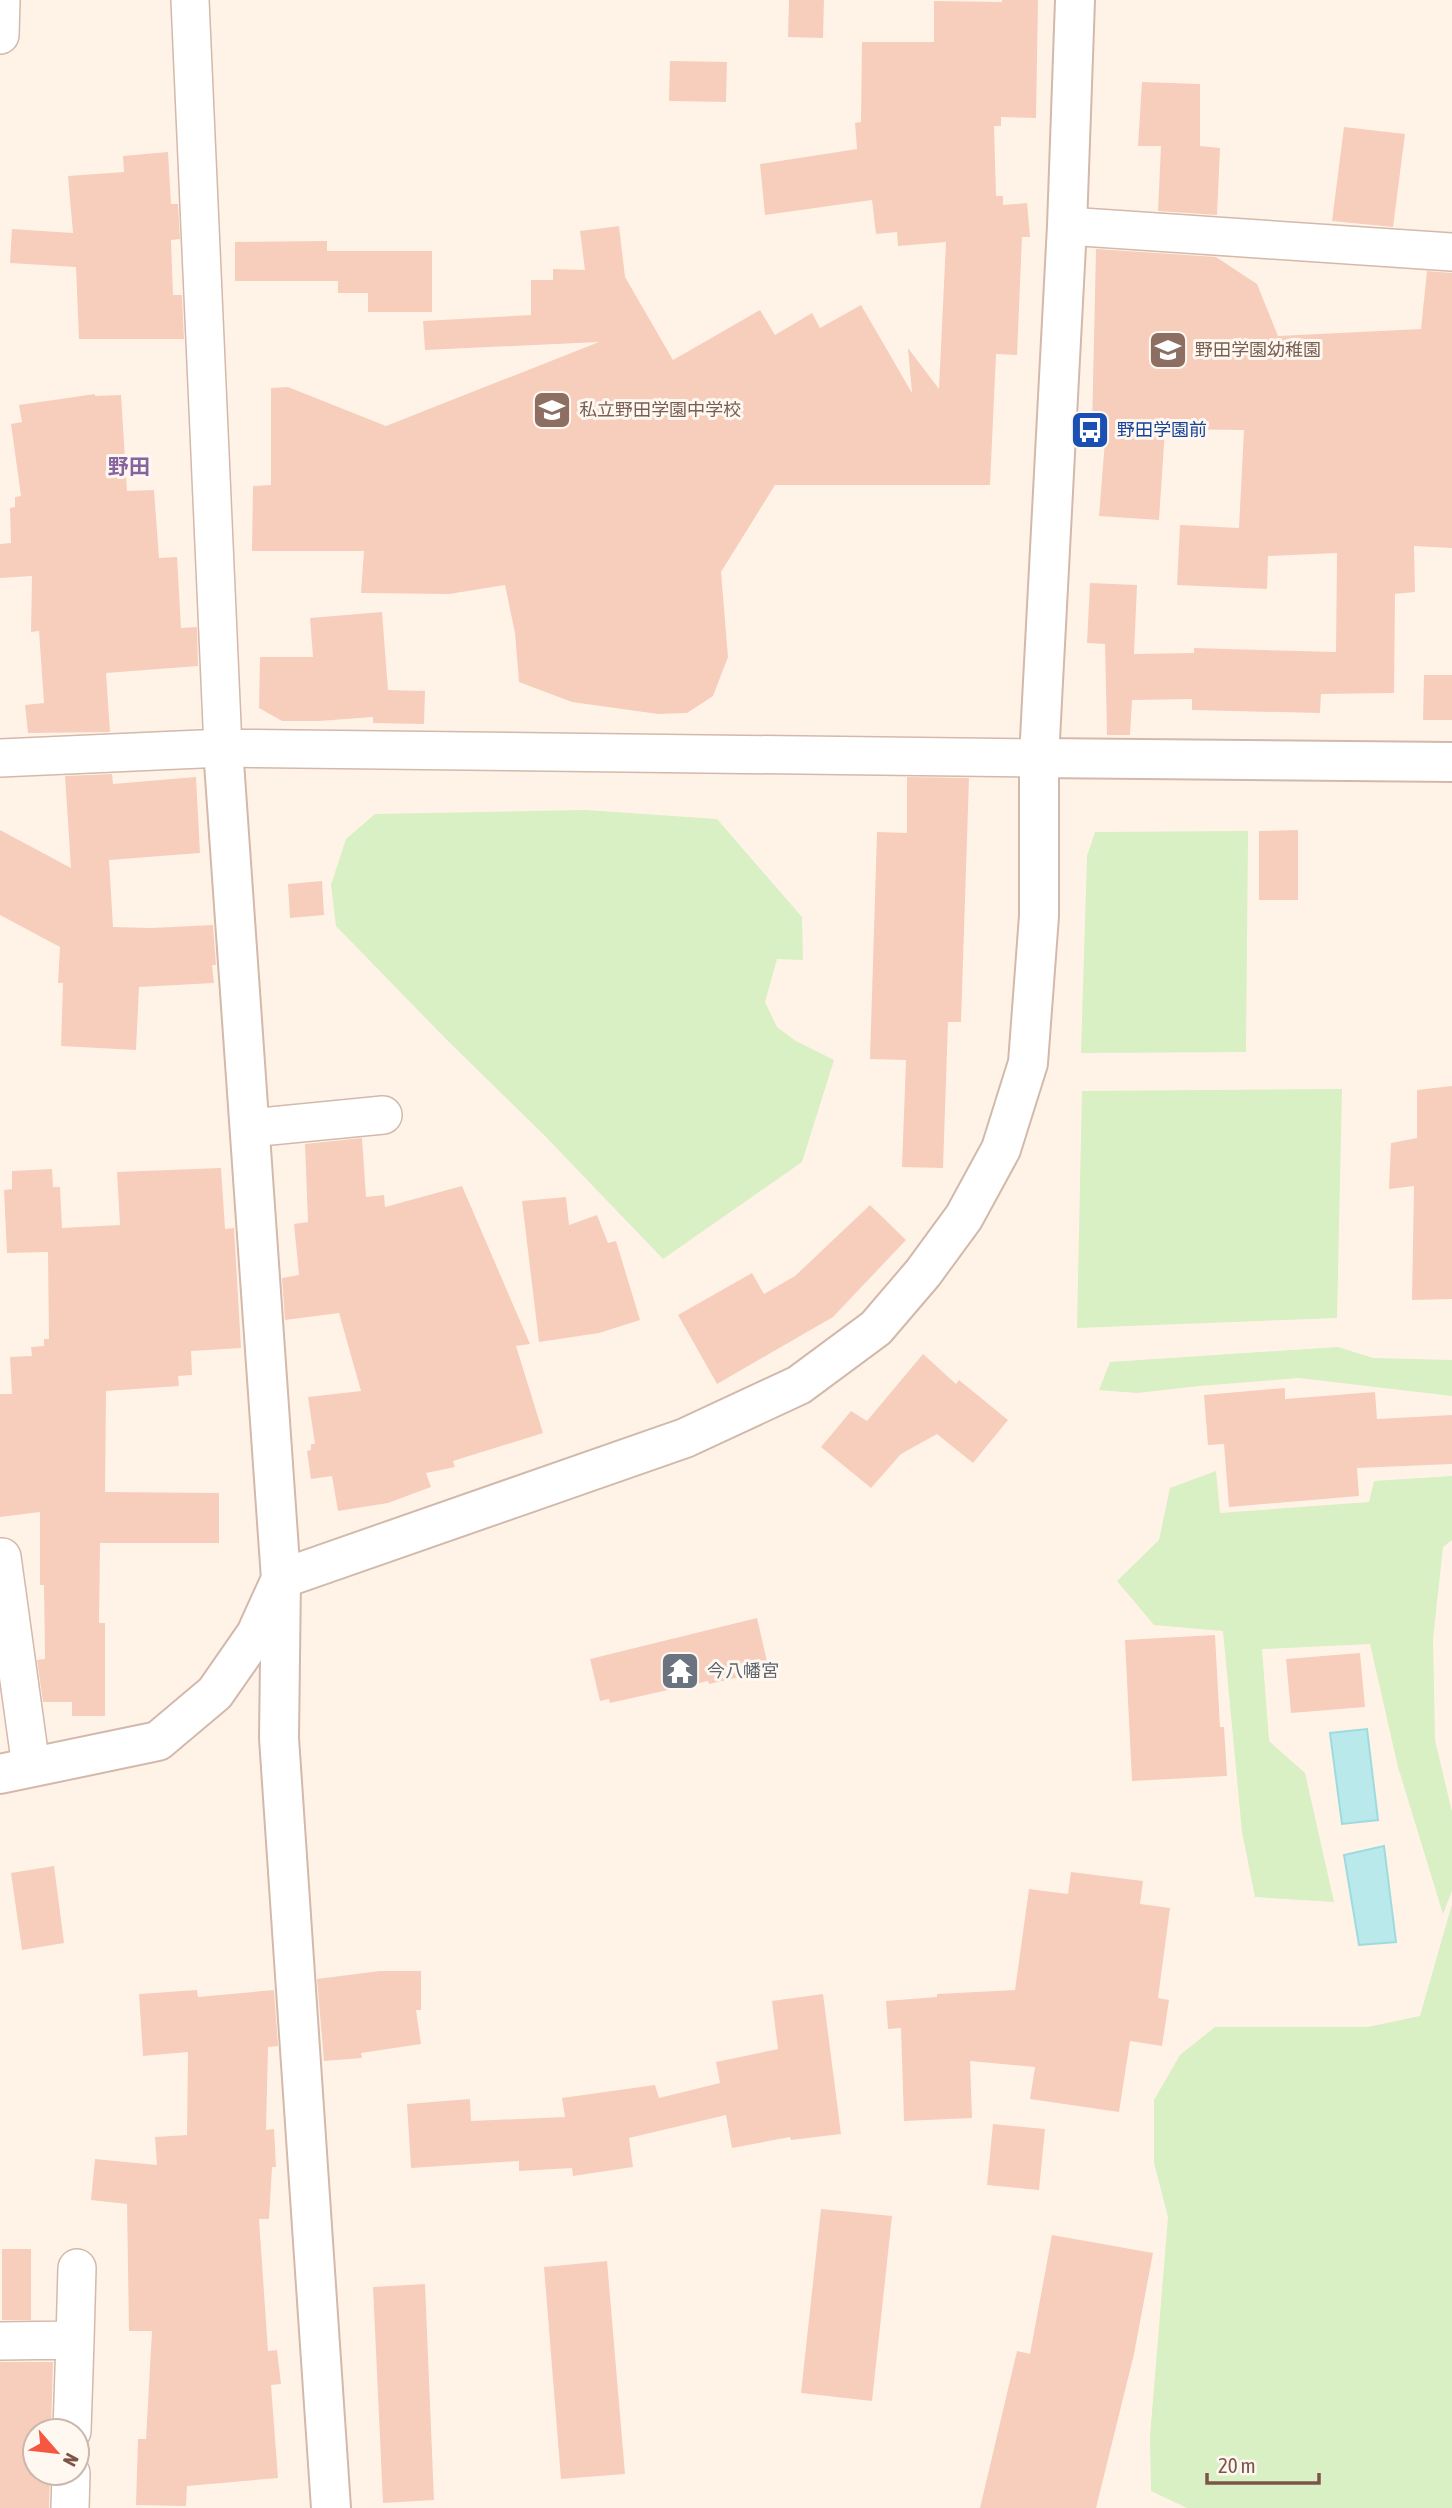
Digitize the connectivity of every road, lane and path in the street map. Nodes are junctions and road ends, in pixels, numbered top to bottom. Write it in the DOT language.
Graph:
graph roads {
  1 [pos="1,0"];
  2 [pos="190,0"];
  3 [pos="1074,0"];
  4 [pos="0,35"];
  5 [pos="1067,226"];
  6 [pos="1452,252"];
  7 [pos="223,748"];
  8 [pos="0,758"];
  9 [pos="1040,758"];
  10 [pos="1452,762"];
  11 [pos="383,1115"];
  12 [pos="250,1128"];
  13 [pos="2,1557"];
  14 [pos="281,1579"];
  15 [pos="16,1771"];
  16 [pos="77,2268"];
  17 [pos="75,2340"];
  18 [pos="0,2341"];
  19 [pos="72,2417"];
  20 [pos="71,2487"];
  21 [pos="70,2508"];
  22 [pos="331,2508"];
  1 -- 4 [label="street"];
  2 -- 7 [label="street"];
  3 -- 5 [label="street"];
  5 -- 6 [label="street"];
  5 -- 9 [label="street"];
  7 -- 8 [label="street"];
  7 -- 9 [label="street"];
  7 -- 12 [label="street"];
  9 -- 10 [label="street"];
  9 -- 14 [label="street"];
  11 -- 12 [label="street"];
  12 -- 14 [label="street"];
  13 -- 15 [label="street"];
  14 -- 15 [label="street"];
  14 -- 22 [label="street"];
  16 -- 17 [label="street"];
  17 -- 18 [label="street"];
  17 -- 19 [label="street"];
  20 -- 21 [label="street"];
}
